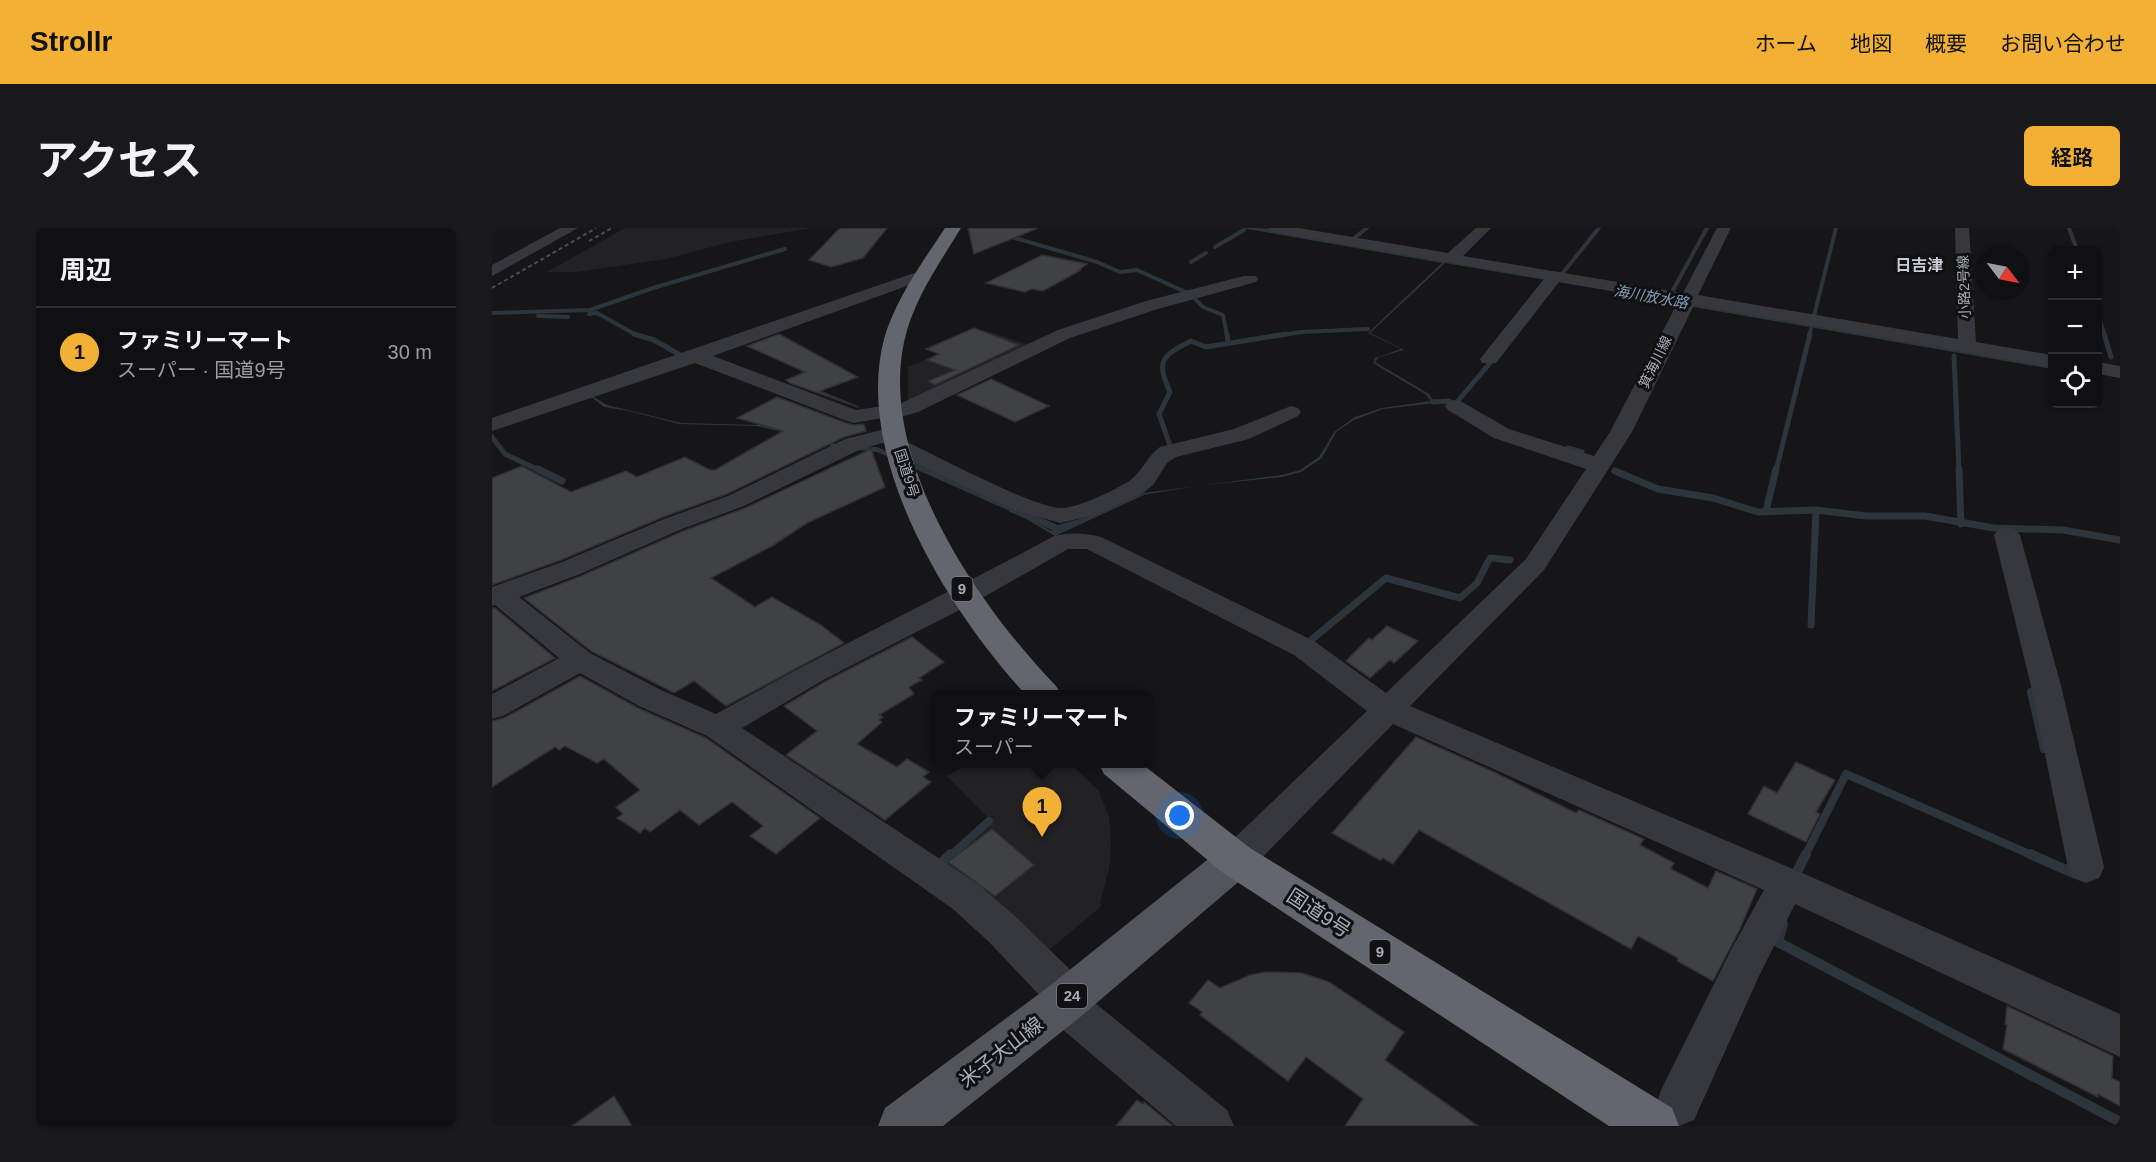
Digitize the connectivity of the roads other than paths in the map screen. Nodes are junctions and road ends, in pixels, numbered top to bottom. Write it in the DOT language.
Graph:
graph roads {
  1 [pos="571,228"];
  2 [pos="953,228"];
  3 [pos="1274,228"];
  4 [pos="1484,228"];
  5 [pos="1724,228"];
  6 [pos="1962,228"];
  7 [pos="1452,258"];
  8 [pos="492,272"];
  9 [pos="923,274"];
  10 [pos="1555,276"];
  11 [pos="1250,279"];
  12 [pos="1686,299"];
  13 [pos="1965,350"];
  14 [pos="695,356"];
  15 [pos="1489,359"];
  16 [pos="2048,360"];
  17 [pos="2102,369"];
  18 [pos="2120,372"];
  19 [pos="1455,406"];
  20 [pos="1291,412"];
  21 [pos="492,425"];
  22 [pos="896,437"];
  23 [pos="1599,466"];
  24 [pos="2007,536"];
  25 [pos="496,596"];
  26 [pos="965,596"];
  27 [pos="580,660"];
  28 [pos="1040,690"];
  29 [pos="492,708"];
  30 [pos="1387,709"];
  31 [pos="718,728"];
  32 [pos="1122,768"];
  33 [pos="1236,860"];
  34 [pos="2086,867"];
  35 [pos="1787,883"];
  36 [pos="1066,1001"];
  37 [pos="2120,1036"];
  38 [pos="1666,1115"];
  39 [pos="903,1126"];
  40 [pos="1211,1126"];
  1 -- 8 [label="street"];
  2 -- 9 [label="highway, 国道9号 / 9"];
  3 -- 7 [label="street"];
  4 -- 7 [label="street"];
  5 -- 12 [label="street, 箕海川線"];
  6 -- 13 [label="street, 小路2号線"];
  7 -- 10 [label="street"];
  9 -- 14 [label="street"];
  9 -- 22 [label="highway, 国道9号 / 9"];
  10 -- 12 [label="street"];
  10 -- 15 [label="street"];
  11 -- 22 [label="street"];
  12 -- 13 [label="street"];
  12 -- 23 [label="street, 箕海川線"];
  13 -- 16 [label="street"];
  14 -- 21 [label="street"];
  14 -- 22 [label="street"];
  17 -- 18 [label="street"];
  19 -- 23 [label="street"];
  20 -- 22 [label="street"];
  22 -- 25 [label="street"];
  22 -- 26 [label="highway, 国道9号 / 9"];
  23 -- 30 [label="street, 箕海川線"];
  24 -- 34 [label="street"];
  25 -- 27 [label="street"];
  26 -- 28 [label="highway, 国道9号 / 9"];
  26 -- 30 [label="street"];
  26 -- 31 [label="street"];
  27 -- 29 [label="street"];
  27 -- 31 [label="street"];
  30 -- 33 [label="street, 箕海川線"];
  30 -- 35 [label="street"];
  31 -- 36 [label="street"];
  32 -- 33 [label="highway, 国道9号 / 9"];
  33 -- 36 [label="main road, 米子大山線 / 24"];
  33 -- 38 [label="highway, 国道9号 / 9"];
  35 -- 37 [label="street"];
  35 -- 38 [label="street"];
  36 -- 39 [label="main road, 米子大山線 / 24"];
  36 -- 40 [label="street"];
}
